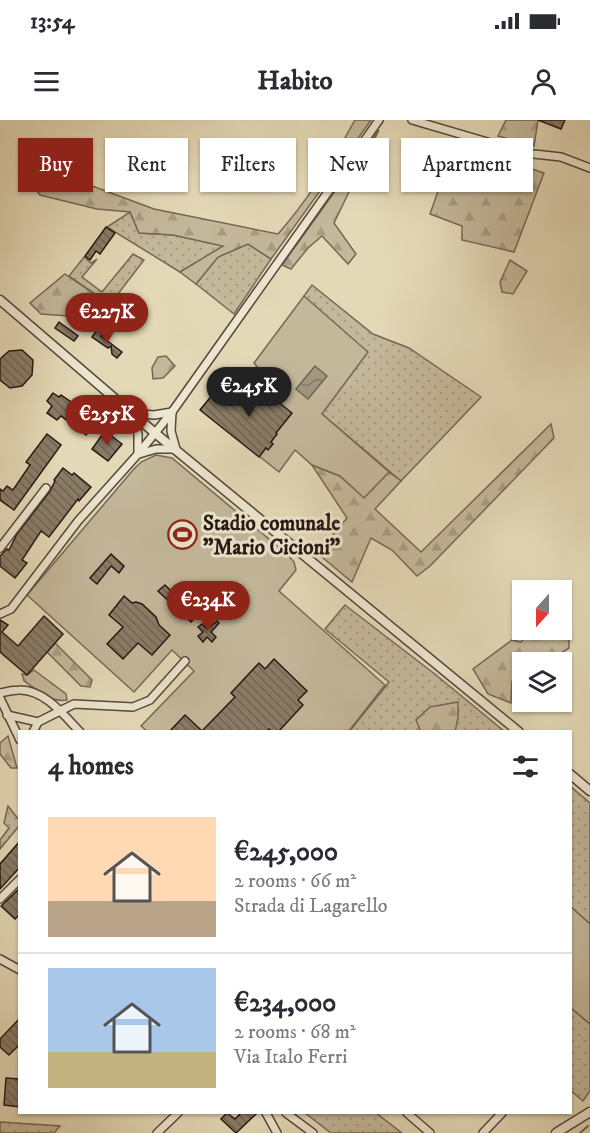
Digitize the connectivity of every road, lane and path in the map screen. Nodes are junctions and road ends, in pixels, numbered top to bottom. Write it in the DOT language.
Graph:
graph roads {
  1 [pos="379,120"];
  2 [pos="412,120"];
  3 [pos="590,168"];
  4 [pos="0,300"];
  5 [pos="172,412"];
  6 [pos="132,413"];
  7 [pos="155,433"];
  8 [pos="176,449"];
  9 [pos="138,454"];
  10 [pos="46,489"];
  11 [pos="0,548"];
  12 [pos="0,614"];
  13 [pos="184,661"];
  14 [pos="0,695"];
  15 [pos="60,710"];
  16 [pos="7,715"];
  17 [pos="38,722"];
  18 [pos="34,730"];
  19 [pos="78,730"];
  20 [pos="517,730"];
  21 [pos="18,736"];
  22 [pos="572,776"];
  23 [pos="590,791"];
  24 [pos="18,881"];
  25 [pos="0,898"];
  26 [pos="0,958"];
  27 [pos="18,969"];
  28 [pos="590,1112"];
  29 [pos="177,1114"];
  30 [pos="267,1114"];
  31 [pos="287,1114"];
  32 [pos="408,1114"];
  33 [pos="501,1114"];
  34 [pos="295,1120"];
  35 [pos="157,1133"];
  36 [pos="277,1133"];
  37 [pos="299,1133"];
  38 [pos="313,1133"];
  39 [pos="430,1133"];
  40 [pos="483,1133"];
  41 [pos="556,1133"];
  1 -- 5 [label="street"];
  2 -- 3 [label="street"];
  4 -- 6 [label="street"];
  5 -- 6 [label="street"];
  5 -- 7 [label="street"];
  5 -- 8 [label="street"];
  6 -- 7 [label="street"];
  6 -- 9 [label="street"];
  7 -- 8 [label="street"];
  7 -- 9 [label="street"];
  8 -- 9 [label="street"];
  8 -- 20 [label="street"];
  9 -- 12 [label="street"];
  10 -- 11 [label="street"];
  13 -- 15 [label="street"];
  14 -- 15 [label="street"];
  14 -- 16 [label="street"];
  15 -- 17 [label="street"];
  15 -- 19 [label="street"];
  16 -- 17 [label="street"];
  16 -- 21 [label="street"];
  17 -- 18 [label="street"];
  22 -- 23 [label="street"];
  24 -- 25 [label="street"];
  26 -- 27 [label="street"];
  28 -- 41 [label="street"];
  29 -- 35 [label="street"];
  30 -- 36 [label="street"];
  31 -- 34 [label="street"];
  32 -- 39 [label="street"];
  33 -- 40 [label="street"];
  34 -- 37 [label="street"];
  34 -- 38 [label="street"];
}
